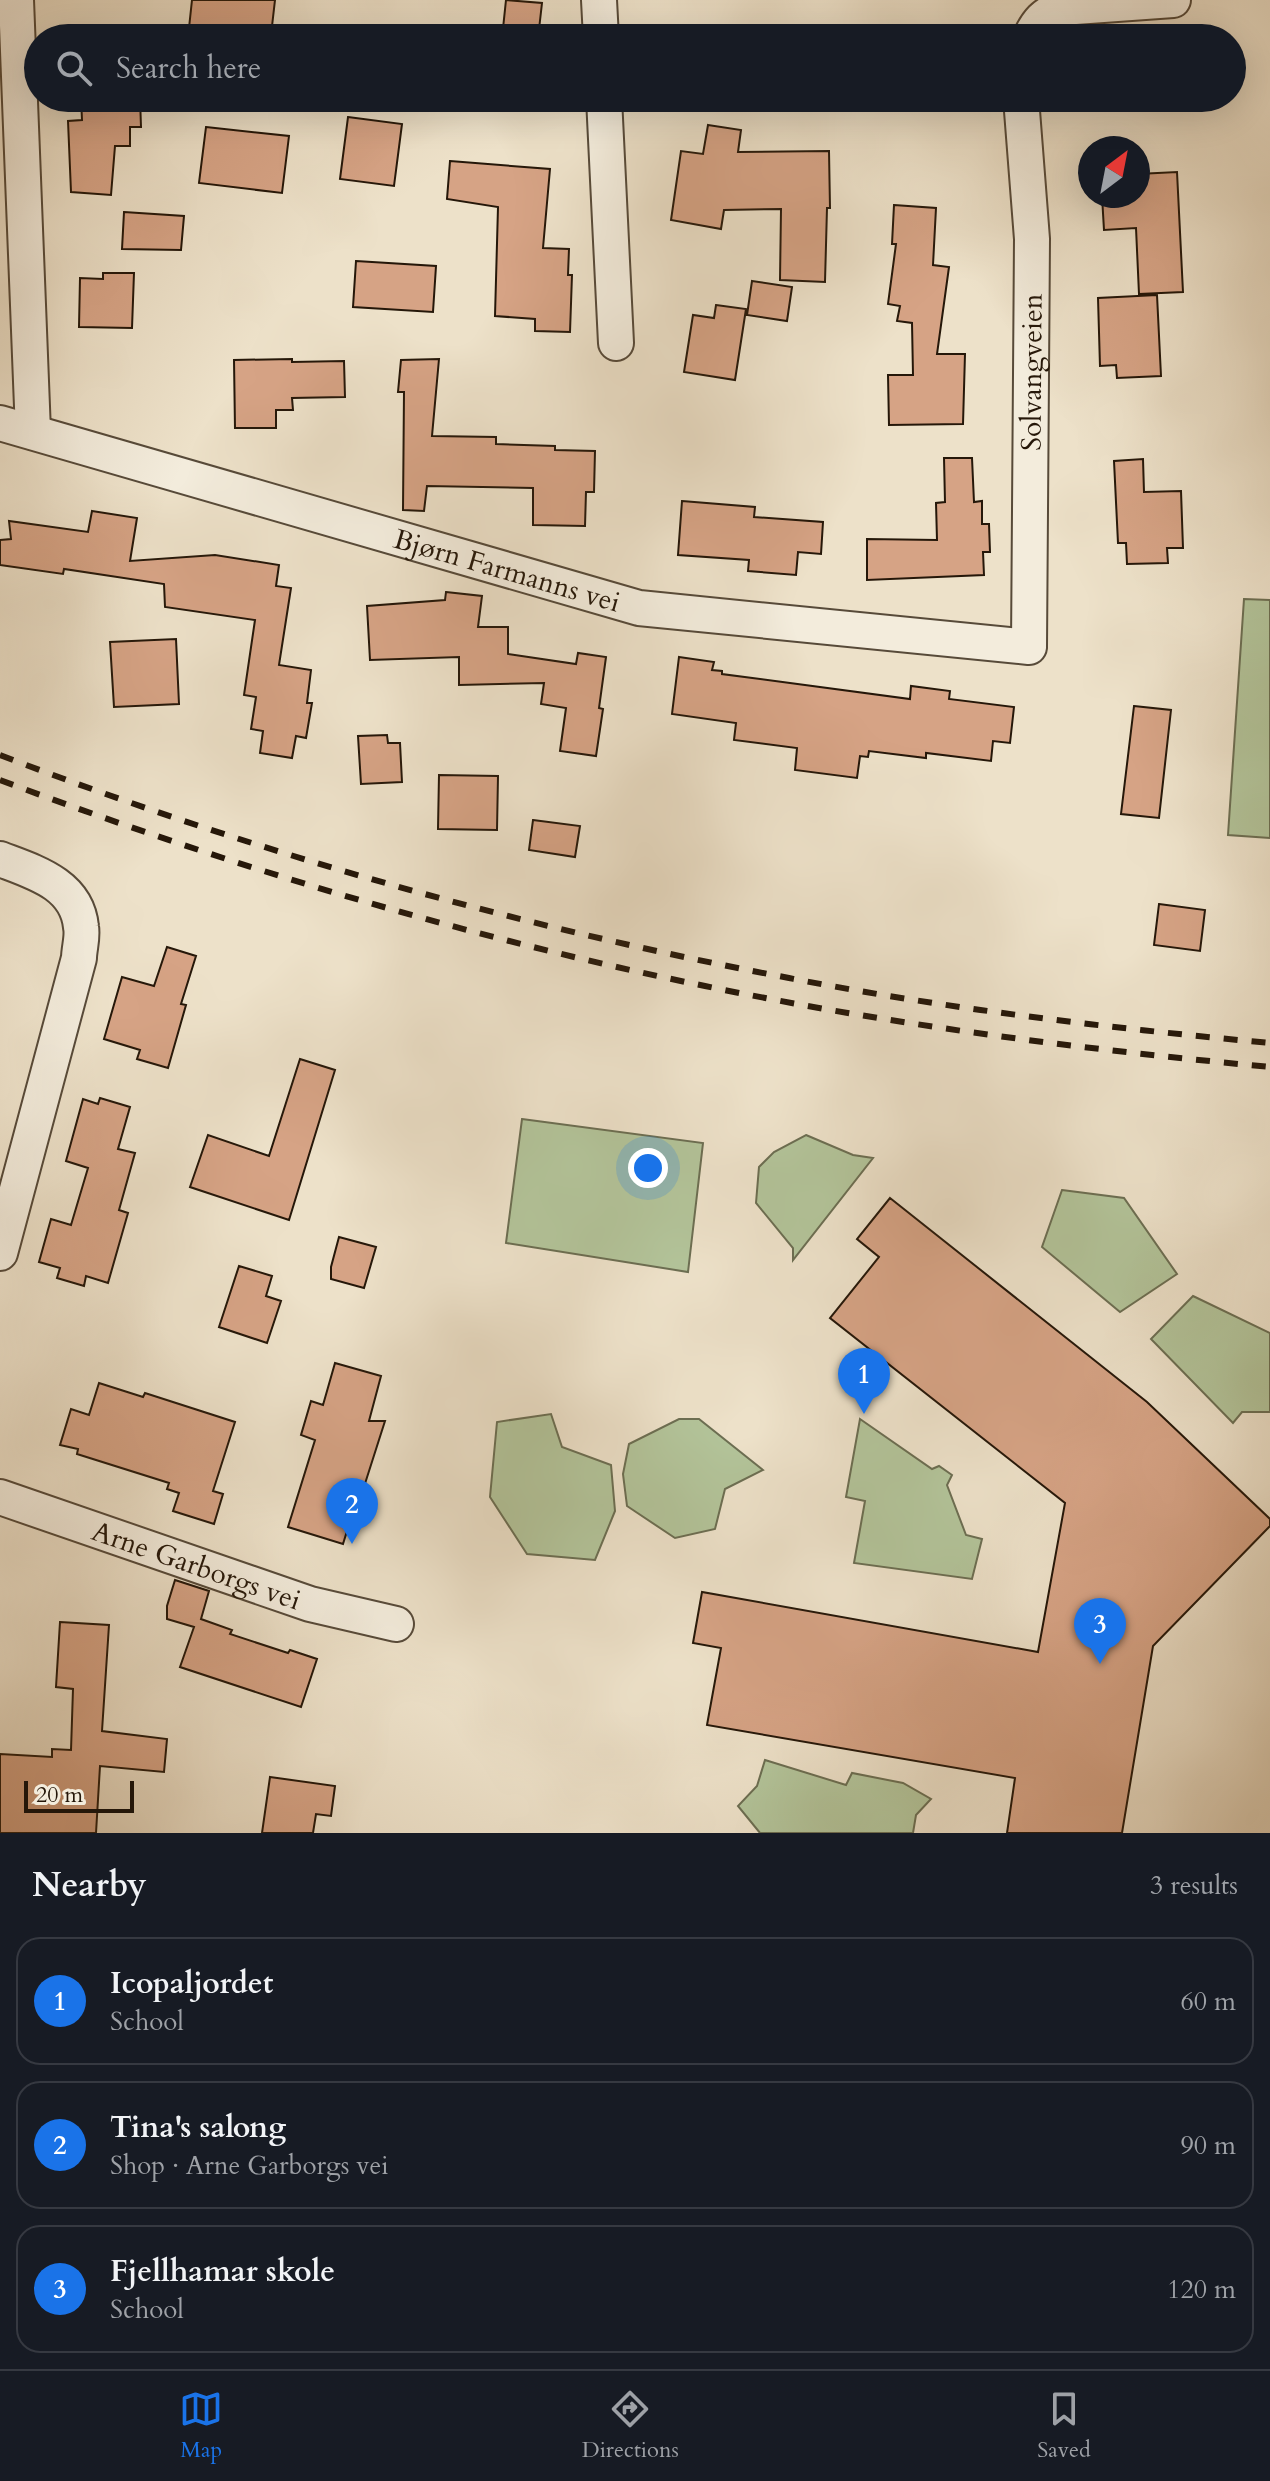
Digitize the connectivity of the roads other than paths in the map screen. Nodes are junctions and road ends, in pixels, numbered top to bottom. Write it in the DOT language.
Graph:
graph roads {
  1 [pos="16,0"];
  2 [pos="599,0"];
  3 [pos="1173,0"];
  4 [pos="600,24"];
  5 [pos="1037,24"];
  6 [pos="605,112"];
  7 [pos="1022,112"];
  8 [pos="616,343"];
  9 [pos="0,423"];
  10 [pos="33,432"];
  11 [pos="1029,647"];
  12 [pos="0,859"];
  13 [pos="0,1253"];
  14 [pos="0,1497"];
  15 [pos="396,1624"];
  1 -- 10 [label="street"];
  2 -- 4 [label="street"];
  3 -- 5 [label="street"];
  6 -- 8 [label="street"];
  7 -- 11 [label="street, Solvangveien"];
  9 -- 10 [label="street, Bjørn Farmanns vei"];
  10 -- 11 [label="street, Bjørn Farmanns vei"];
  12 -- 13 [label="street"];
  14 -- 15 [label="street, Arne Garborgs vei"];
}
